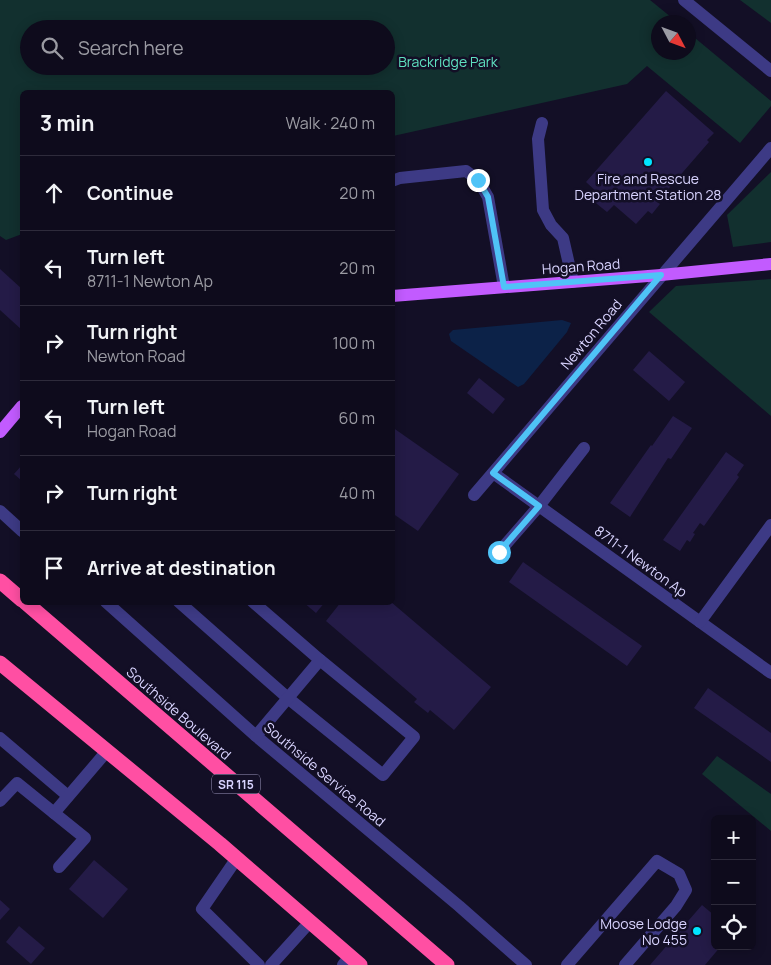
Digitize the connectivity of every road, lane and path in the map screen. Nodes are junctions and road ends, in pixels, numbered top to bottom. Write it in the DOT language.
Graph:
graph roads {
  1 [pos="684,0"];
  2 [pos="771,71"];
  3 [pos="542,123"];
  4 [pos="771,148"];
  5 [pos="395,180"];
  6 [pos="771,264"];
  7 [pos="661,275"];
  8 [pos="573,282"];
  9 [pos="504,287"];
  10 [pos="395,296"];
  11 [pos="20,408"];
  12 [pos="0,432"];
  13 [pos="584,448"];
  14 [pos="493,473"];
  15 [pos="474,495"];
  16 [pos="539,506"];
  17 [pos="0,512"];
  18 [pos="771,525"];
  19 [pos="20,529"];
  20 [pos="499,552"];
  21 [pos="0,581"];
  22 [pos="20,598"];
  23 [pos="29,605"];
  24 [pos="109,605"];
  25 [pos="182,605"];
  26 [pos="256,605"];
  27 [pos="700,622"];
  28 [pos="320,660"];
  29 [pos="0,664"];
  30 [pos="771,673"];
  31 [pos="289,699"];
  32 [pos="256,736"];
  33 [pos="0,738"];
  34 [pos="107,751"];
  35 [pos="68,796"];
  36 [pos="0,801"];
  37 [pos="54,813"];
  38 [pos="237,858"];
  39 [pos="59,867"];
  40 [pos="310,922"];
  41 [pos="351,962"];
  42 [pos="259,965"];
  43 [pos="271,965"];
  44 [pos="447,965"];
  45 [pos="526,965"];
  46 [pos="567,965"];
  47 [pos="625,965"];
  1 -- 2 [label="street"];
  3 -- 8 [label="street"];
  4 -- 7 [label="street, Newton Road"];
  5 -- 9 [label="street"];
  6 -- 7 [label="main road, Hogan Road"];
  7 -- 8 [label="main road, Hogan Road"];
  7 -- 14 [label="street, Newton Road"];
  8 -- 9 [label="main road, Hogan Road"];
  9 -- 10 [label="main road, Hogan Road"];
  11 -- 12 [label="main road"];
  13 -- 16 [label="street"];
  14 -- 15 [label="street, Newton Road"];
  14 -- 16 [label="street, 8711-1 Newton Ap"];
  16 -- 20 [label="street"];
  16 -- 27 [label="street, 8711-1 Newton Ap"];
  17 -- 19 [label="street"];
  18 -- 27 [label="street"];
  21 -- 22 [label="highway, Southside Boulevard / SR 115"];
  23 -- 44 [label="highway, Southside Boulevard / SR 115"];
  24 -- 32 [label="street, Southside Service Road"];
  25 -- 31 [label="street"];
  26 -- 28 [label="street"];
  27 -- 30 [label="street, 8711-1 Newton Ap"];
  28 -- 31 [label="street"];
  28 -- 31 [label="street"];
  29 -- 34 [label="highway"];
  31 -- 32 [label="street"];
  32 -- 45 [label="street, Southside Service Road"];
  33 -- 35 [label="street"];
  34 -- 35 [label="street"];
  34 -- 38 [label="highway"];
  35 -- 37 [label="street"];
  36 -- 37 [label="street"];
  37 -- 39 [label="street"];
  38 -- 40 [label="highway"];
  38 -- 42 [label="street"];
  40 -- 41 [label="highway"];
  40 -- 43 [label="street"];
  46 -- 47 [label="street"];
}
